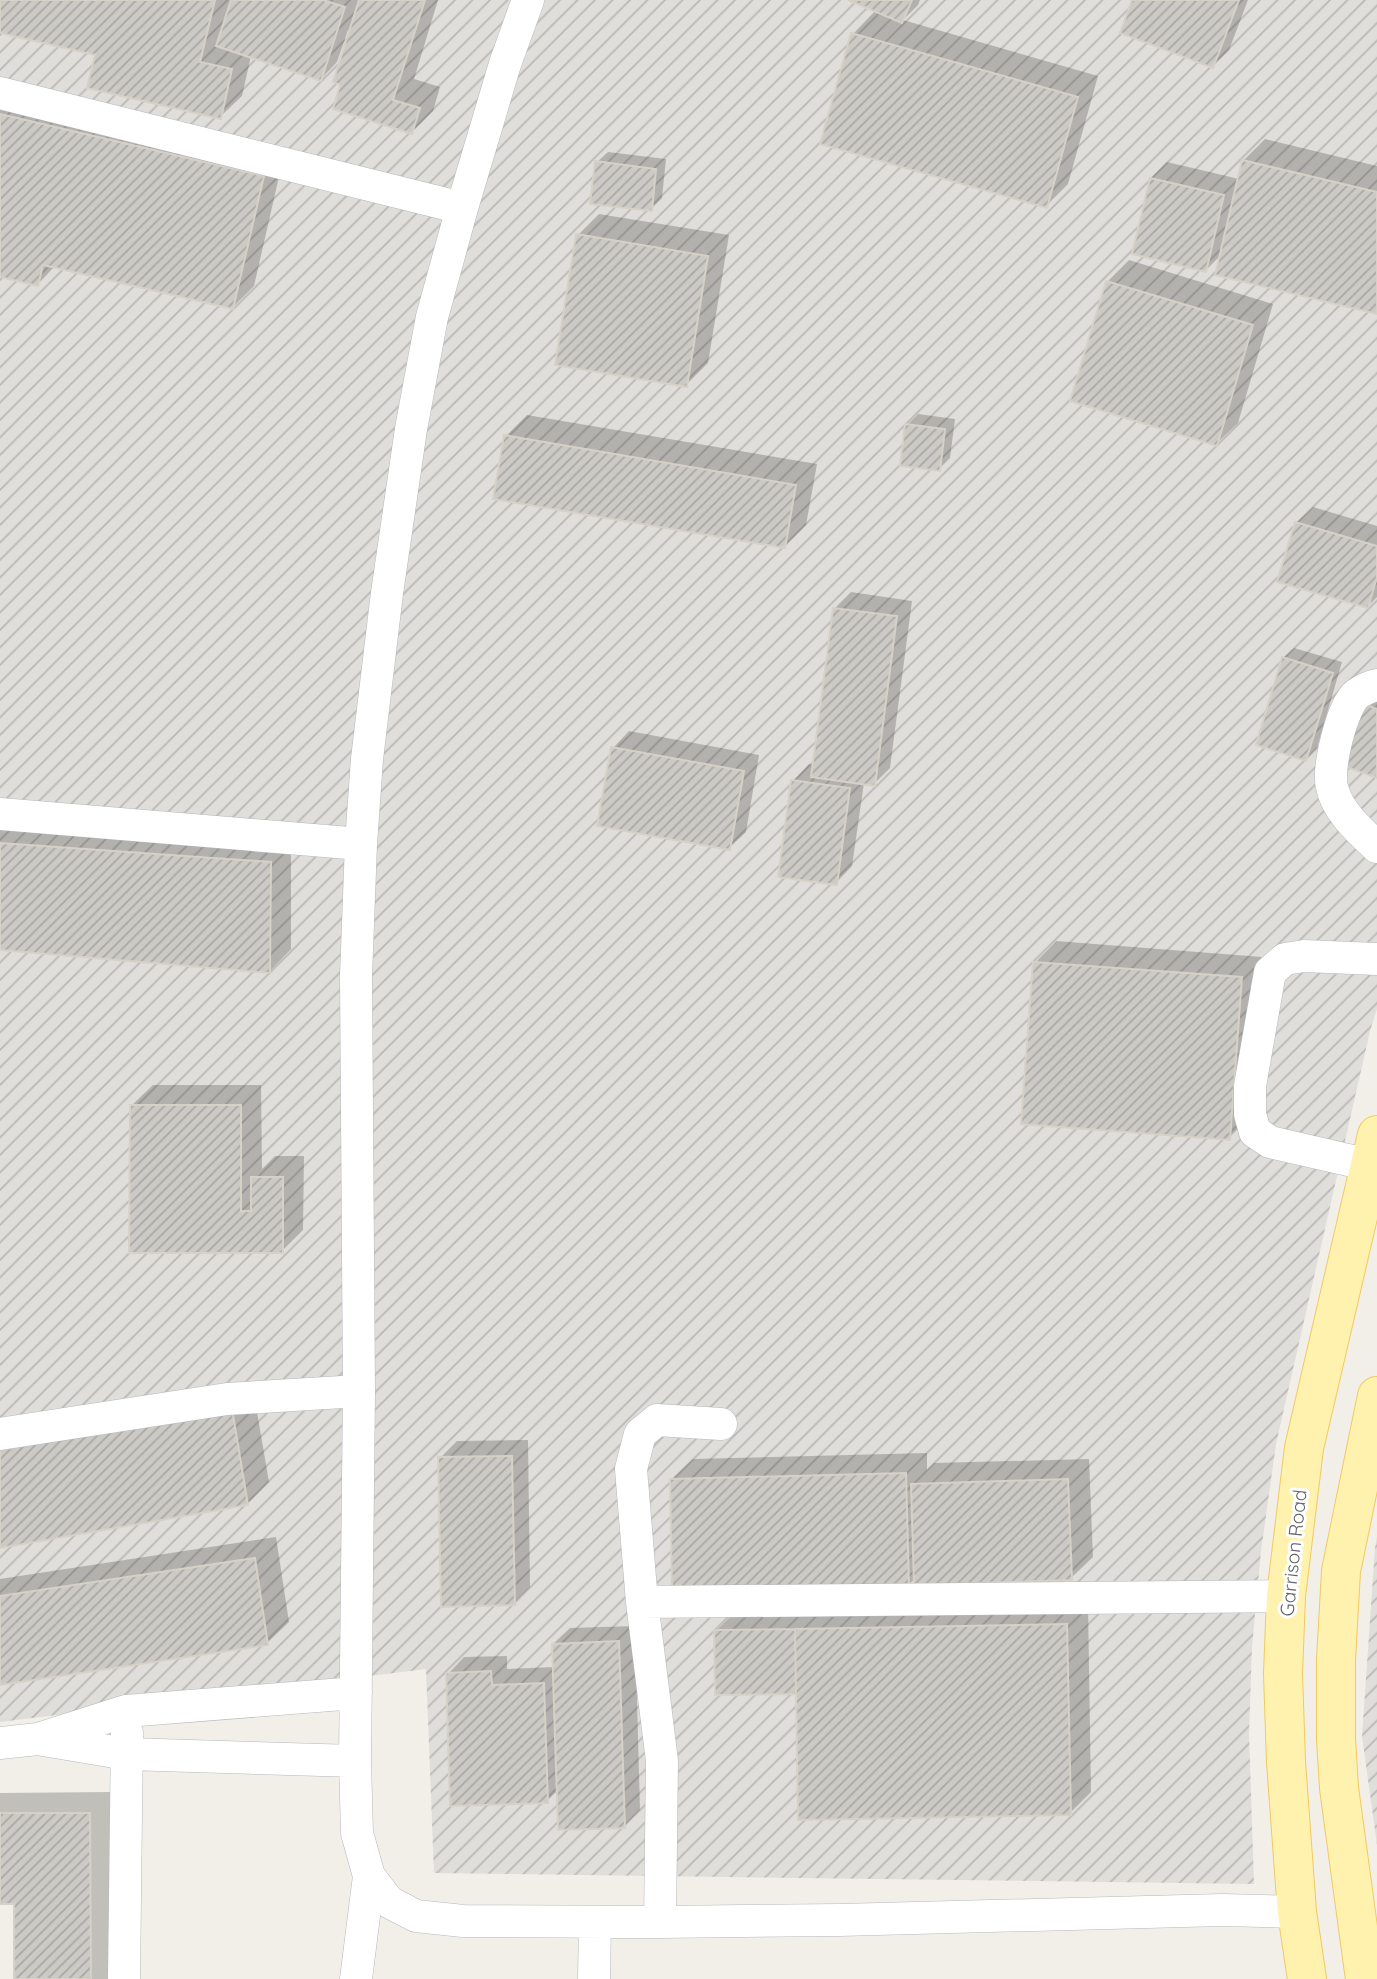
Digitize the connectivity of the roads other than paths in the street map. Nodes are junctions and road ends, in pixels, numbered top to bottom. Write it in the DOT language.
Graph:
graph roads {
  1 [pos="528,0"];
  2 [pos="0,93"];
  3 [pos="462,208"];
  4 [pos="1377,685"];
  5 [pos="0,814"];
  6 [pos="361,844"];
  7 [pos="1377,847"];
  8 [pos="1377,959"];
  9 [pos="1373,1150"];
  10 [pos="359,1391"];
  11 [pos="1377,1396"];
  12 [pos="721,1424"];
  13 [pos="0,1434"];
  14 [pos="1286,1597"];
  15 [pos="642,1602"];
  16 [pos="356,1693"];
  17 [pos="126,1711"];
  18 [pos="38,1739"];
  19 [pos="0,1743"];
  20 [pos="127,1754"];
  21 [pos="355,1762"];
  22 [pos="369,1876"];
  23 [pos="1297,1912"];
  24 [pos="1366,1912"];
  25 [pos="595,1922"];
  26 [pos="660,1922"];
  27 [pos="124,1979"];
  28 [pos="356,1979"];
  29 [pos="594,1979"];
  30 [pos="1307,1979"];
  31 [pos="1364,1979"];
  1 -- 3 [label="street"];
  2 -- 3 [label="street"];
  3 -- 6 [label="street"];
  4 -- 7 [label="street"];
  5 -- 6 [label="street"];
  6 -- 10 [label="street"];
  8 -- 9 [label="street"];
  9 -- 14 [label="main road, Garrison Road"];
  10 -- 13 [label="street"];
  10 -- 16 [label="street"];
  11 -- 24 [label="main road"];
  12 -- 15 [label="street"];
  14 -- 15 [label="street"];
  14 -- 23 [label="main road, Garrison Road"];
  15 -- 26 [label="street"];
  16 -- 17 [label="street"];
  16 -- 21 [label="street"];
  17 -- 18 [label="street"];
  17 -- 20 [label="street"];
  18 -- 19 [label="street"];
  18 -- 20 [label="street"];
  20 -- 21 [label="street"];
  20 -- 27 [label="street"];
  21 -- 22 [label="street"];
  22 -- 25 [label="street"];
  22 -- 28 [label="street"];
  23 -- 26 [label="street"];
  23 -- 30 [label="main road, Garrison Road"];
  24 -- 31 [label="main road"];
  25 -- 26 [label="street"];
  25 -- 29 [label="street"];
}
